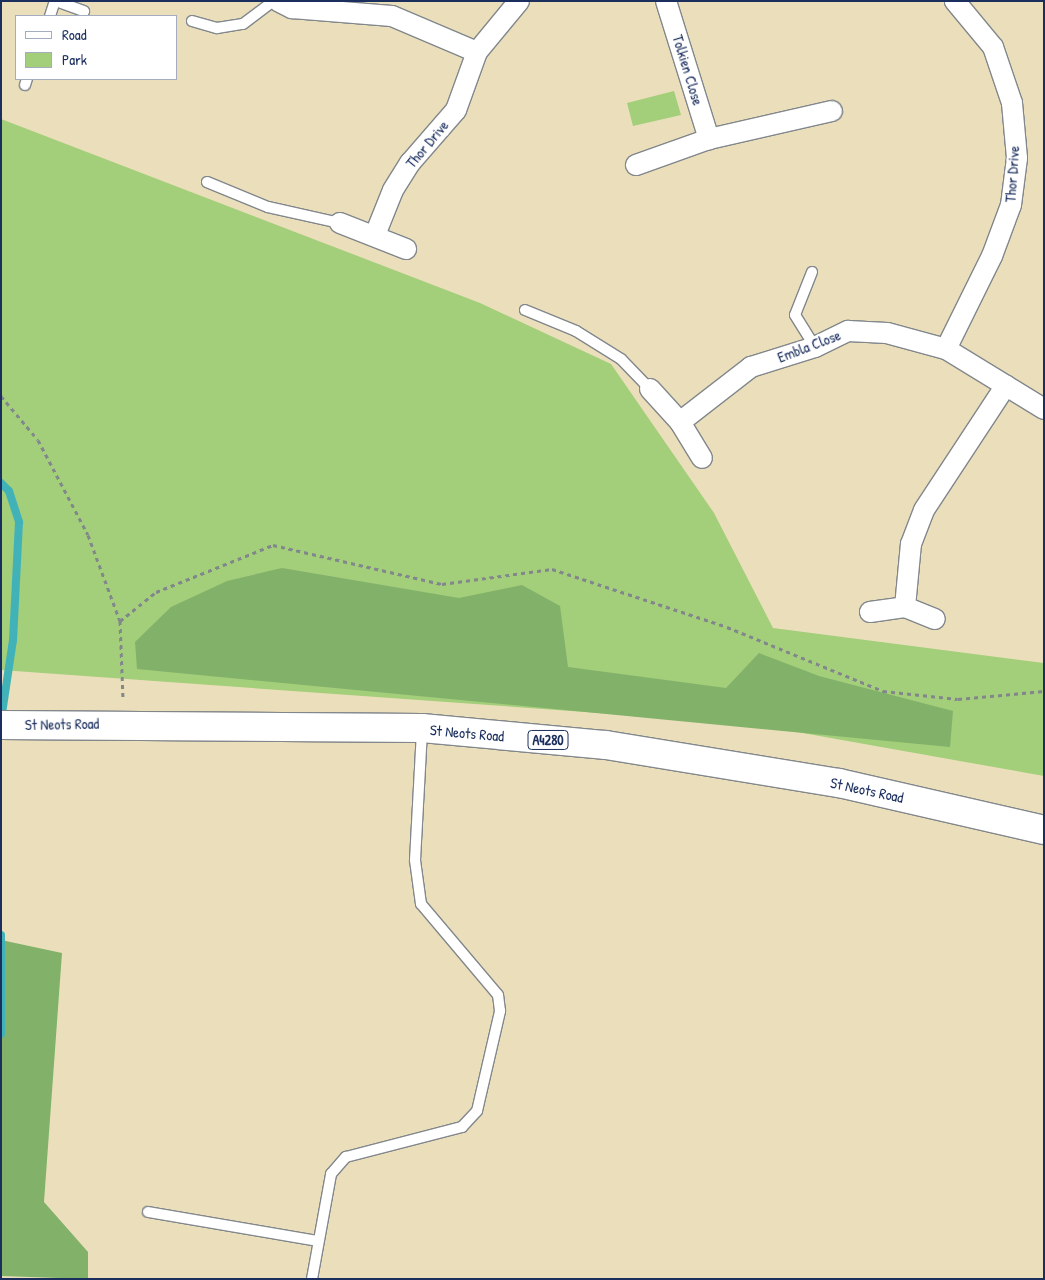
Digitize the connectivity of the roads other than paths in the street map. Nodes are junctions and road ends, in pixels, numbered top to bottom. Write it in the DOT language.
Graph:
graph roads {
  1 [pos="56,1"];
  2 [pos="273,1"];
  3 [pos="278,1"];
  4 [pos="520,1"];
  5 [pos="666,1"];
  6 [pos="955,1"];
  7 [pos="84,11"];
  8 [pos="50,15"];
  9 [pos="192,21"];
  10 [pos="477,52"];
  11 [pos="832,111"];
  12 [pos="709,139"];
  13 [pos="636,165"];
  14 [pos="207,182"];
  15 [pos="340,223"];
  16 [pos="375,235"];
  17 [pos="406,249"];
  18 [pos="812,272"];
  19 [pos="525,310"];
  20 [pos="815,347"];
  21 [pos="946,349"];
  22 [pos="1006,385"];
  23 [pos="650,389"];
  24 [pos="1044,409"];
  25 [pos="680,422"];
  26 [pos="702,458"];
  27 [pos="905,607"];
  28 [pos="870,612"];
  29 [pos="935,619"];
  30 [pos="1,725"];
  31 [pos="422,728"];
  32 [pos="1044,830"];
  33 [pos="148,1212"];
  34 [pos="316,1241"];
  35 [pos="312,1279"];
  1 -- 7 [label="lane"];
  1 -- 8 [label="lane"];
  2 -- 9 [label="lane"];
  3 -- 10 [label="street"];
  4 -- 10 [label="street, Thor Drive"];
  5 -- 12 [label="street, Tolkien Close"];
  6 -- 21 [label="street, Thor Drive"];
  10 -- 16 [label="street, Thor Drive"];
  11 -- 12 [label="street"];
  12 -- 13 [label="street"];
  14 -- 15 [label="lane"];
  15 -- 16 [label="street"];
  16 -- 17 [label="street"];
  18 -- 20 [label="lane"];
  19 -- 23 [label="lane"];
  20 -- 21 [label="street, Embla Close"];
  20 -- 25 [label="street, Embla Close"];
  21 -- 22 [label="street, Embla Close"];
  22 -- 24 [label="street, Embla Close"];
  22 -- 27 [label="street"];
  23 -- 25 [label="street"];
  25 -- 26 [label="street"];
  27 -- 28 [label="street"];
  27 -- 29 [label="street"];
  30 -- 31 [label="main road, St Neots Road / A4280"];
  31 -- 32 [label="main road, St Neots Road / A4280"];
  31 -- 34 [label="lane"];
  33 -- 34 [label="lane"];
  34 -- 35 [label="lane"];
}
